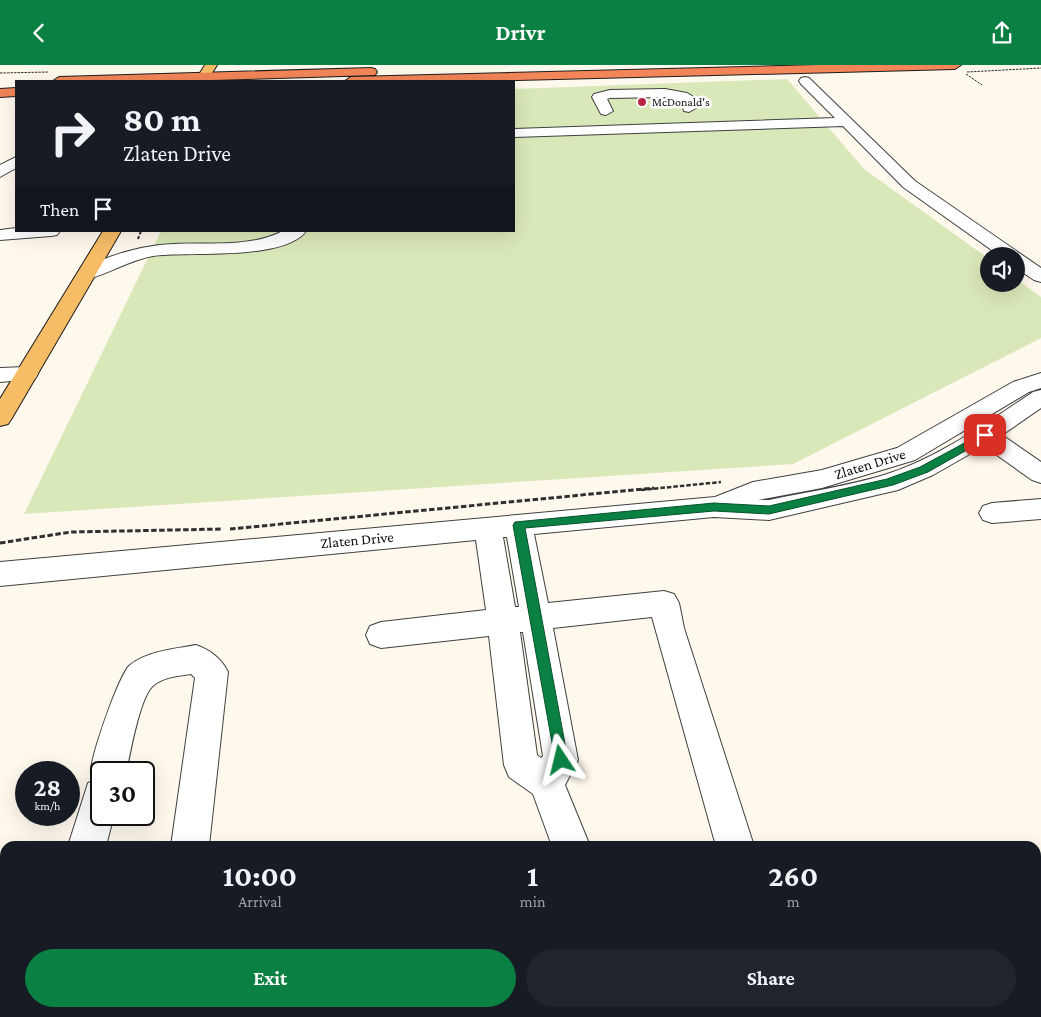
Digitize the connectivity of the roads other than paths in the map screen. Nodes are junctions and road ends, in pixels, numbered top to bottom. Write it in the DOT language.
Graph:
graph roads {
  1 [pos="180,65"];
  2 [pos="211,65"];
  3 [pos="647,65"];
  4 [pos="959,69"];
  5 [pos="797,73"];
  6 [pos="202,79"];
  7 [pos="70,80"];
  8 [pos="131,80"];
  9 [pos="389,80"];
  10 [pos="0,83"];
  11 [pos="15,83"];
  12 [pos="15,92"];
  13 [pos="0,93"];
  14 [pos="688,110"];
  15 [pos="606,117"];
  16 [pos="845,122"];
  17 [pos="712,127"];
  18 [pos="515,133"];
  19 [pos="15,162"];
  20 [pos="0,172"];
  21 [pos="38,232"];
  22 [pos="295,232"];
  23 [pos="111,233"];
  24 [pos="0,235"];
  25 [pos="999,247"];
  26 [pos="155,251"];
  27 [pos="1025,265"];
  28 [pos="88,273"];
  29 [pos="1041,276"];
  30 [pos="27,373"];
  31 [pos="0,375"];
  32 [pos="1041,380"];
  33 [pos="1041,397"];
  34 [pos="0,418"];
  35 [pos="992,431"];
  36 [pos="1038,463"];
  37 [pos="714,507"];
  38 [pos="1041,509"];
  39 [pos="992,513"];
  40 [pos="519,525"];
  41 [pos="488,528"];
  42 [pos="0,574"];
  43 [pos="535,619"];
  44 [pos="503,621"];
  45 [pos="381,635"];
  46 [pos="541,652"];
  47 [pos="507,658"];
  48 [pos="111,761"];
  49 [pos="546,782"];
  50 [pos="92,826"];
  51 [pos="88,841"];
  52 [pos="191,841"];
  53 [pos="569,841"];
  54 [pos="733,841"];
  1 -- 7 [label="highway"];
  2 -- 6 [label="main road"];
  3 -- 6 [label="highway"];
  4 -- 5 [label="highway"];
  5 -- 9 [label="highway"];
  5 -- 16 [label="street"];
  6 -- 8 [label="highway"];
  10 -- 11 [label="highway"];
  12 -- 13 [label="highway"];
  14 -- 15 [label="street"];
  14 -- 15 [label="street"];
  14 -- 17 [label="street"];
  15 -- 17 [label="street"];
  15 -- 18 [label="street"];
  16 -- 17 [label="street"];
  16 -- 25 [label="street"];
  19 -- 20 [label="street"];
  21 -- 24 [label="street"];
  22 -- 26 [label="street"];
  23 -- 26 [label="street"];
  23 -- 28 [label="main road"];
  26 -- 28 [label="street"];
  27 -- 29 [label="street"];
  28 -- 30 [label="main road"];
  30 -- 31 [label="street"];
  30 -- 34 [label="main road"];
  32 -- 37 [label="street, Zlaten Drive"];
  33 -- 35 [label="street, Zlaten Drive"];
  35 -- 36 [label="street"];
  35 -- 37 [label="street, Zlaten Drive"];
  37 -- 40 [label="street, Zlaten Drive"];
  38 -- 39 [label="street"];
  40 -- 41 [label="street, Zlaten Drive"];
  40 -- 43 [label="street"];
  41 -- 42 [label="street, Zlaten Drive"];
  41 -- 44 [label="street"];
  43 -- 44 [label="street"];
  43 -- 46 [label="street"];
  43 -- 54 [label="street"];
  44 -- 45 [label="street"];
  44 -- 47 [label="street"];
  46 -- 47 [label="street"];
  46 -- 49 [label="street"];
  47 -- 49 [label="street"];
  48 -- 52 [label="street"];
  49 -- 53 [label="street"];
  50 -- 51 [label="street"];
}
